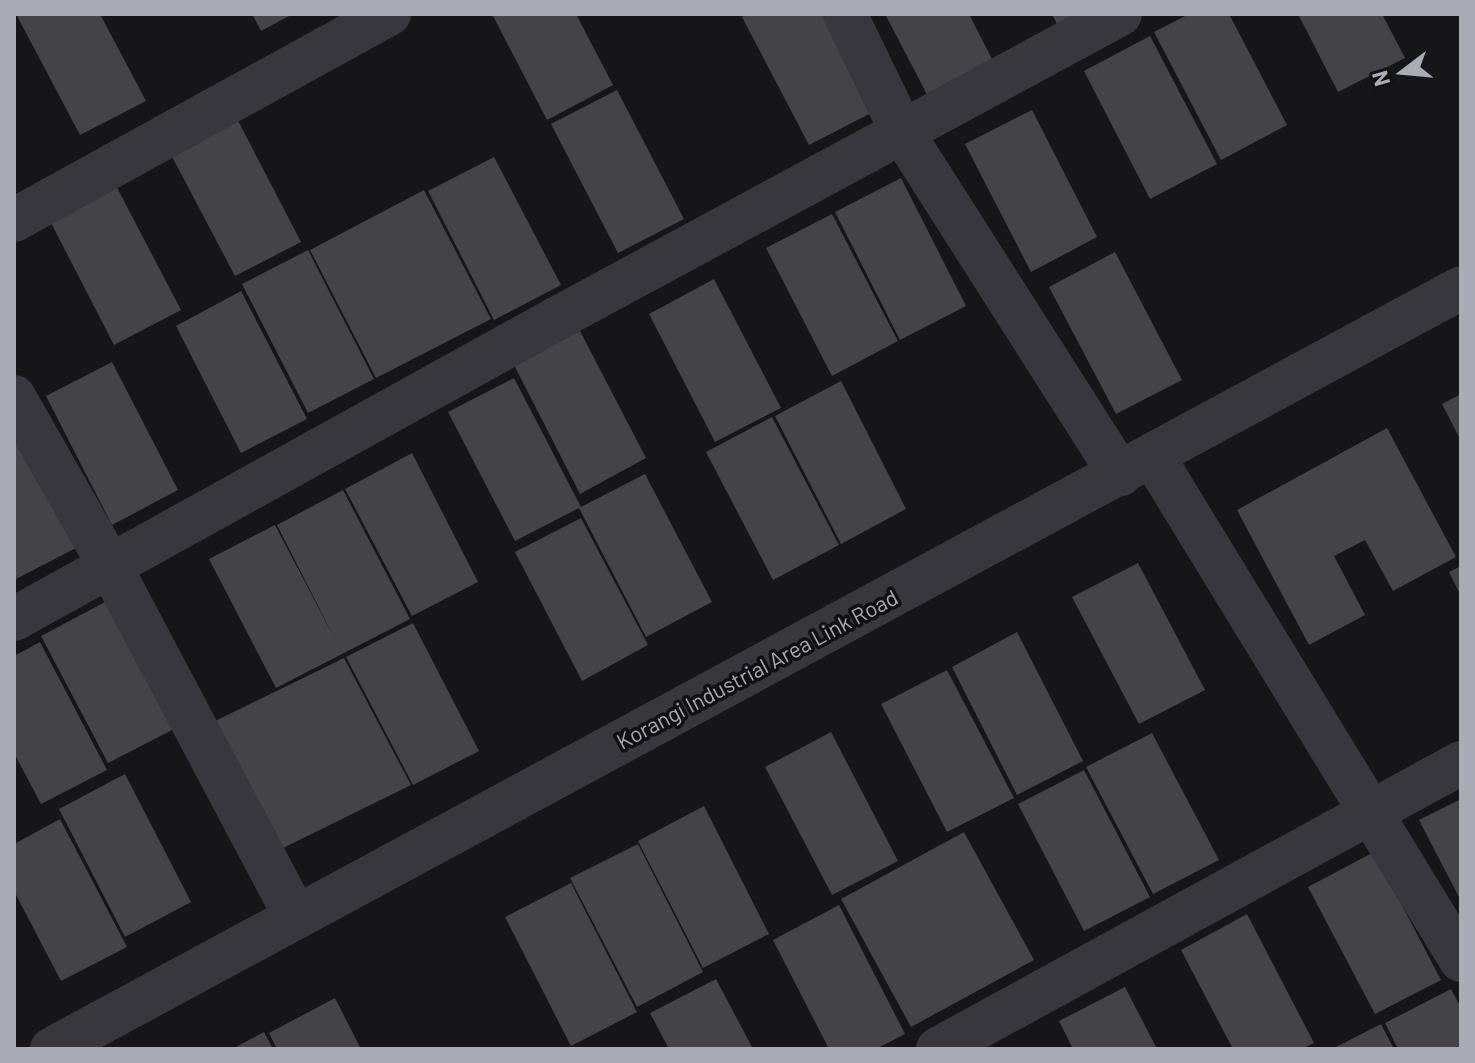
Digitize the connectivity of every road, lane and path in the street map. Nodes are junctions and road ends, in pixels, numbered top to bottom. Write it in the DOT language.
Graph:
graph roads {
  1 [pos="389,14"];
  2 [pos="845,14"];
  3 [pos="1120,14"];
  4 [pos="902,132"];
  5 [pos="14,220"];
  6 [pos="1461,288"];
  7 [pos="14,397"];
  8 [pos="1136,465"];
  9 [pos="111,568"];
  10 [pos="14,619"];
  11 [pos="1461,763"];
  12 [pos="1370,811"];
  13 [pos="296,917"];
  14 [pos="1461,960"];
  15 [pos="52,1049"];
  16 [pos="938,1049"];
  1 -- 5 [label="street"];
  2 -- 4 [label="street"];
  3 -- 4 [label="street"];
  4 -- 8 [label="street"];
  4 -- 9 [label="street"];
  6 -- 8 [label="street, Korangi Industrial Area Link Road"];
  7 -- 9 [label="street"];
  8 -- 12 [label="street"];
  8 -- 13 [label="street, Korangi Industrial Area Link Road"];
  9 -- 10 [label="street"];
  9 -- 13 [label="street"];
  11 -- 12 [label="street"];
  12 -- 14 [label="street"];
  12 -- 16 [label="street"];
  13 -- 15 [label="street, Korangi Industrial Area Link Road"];
}
